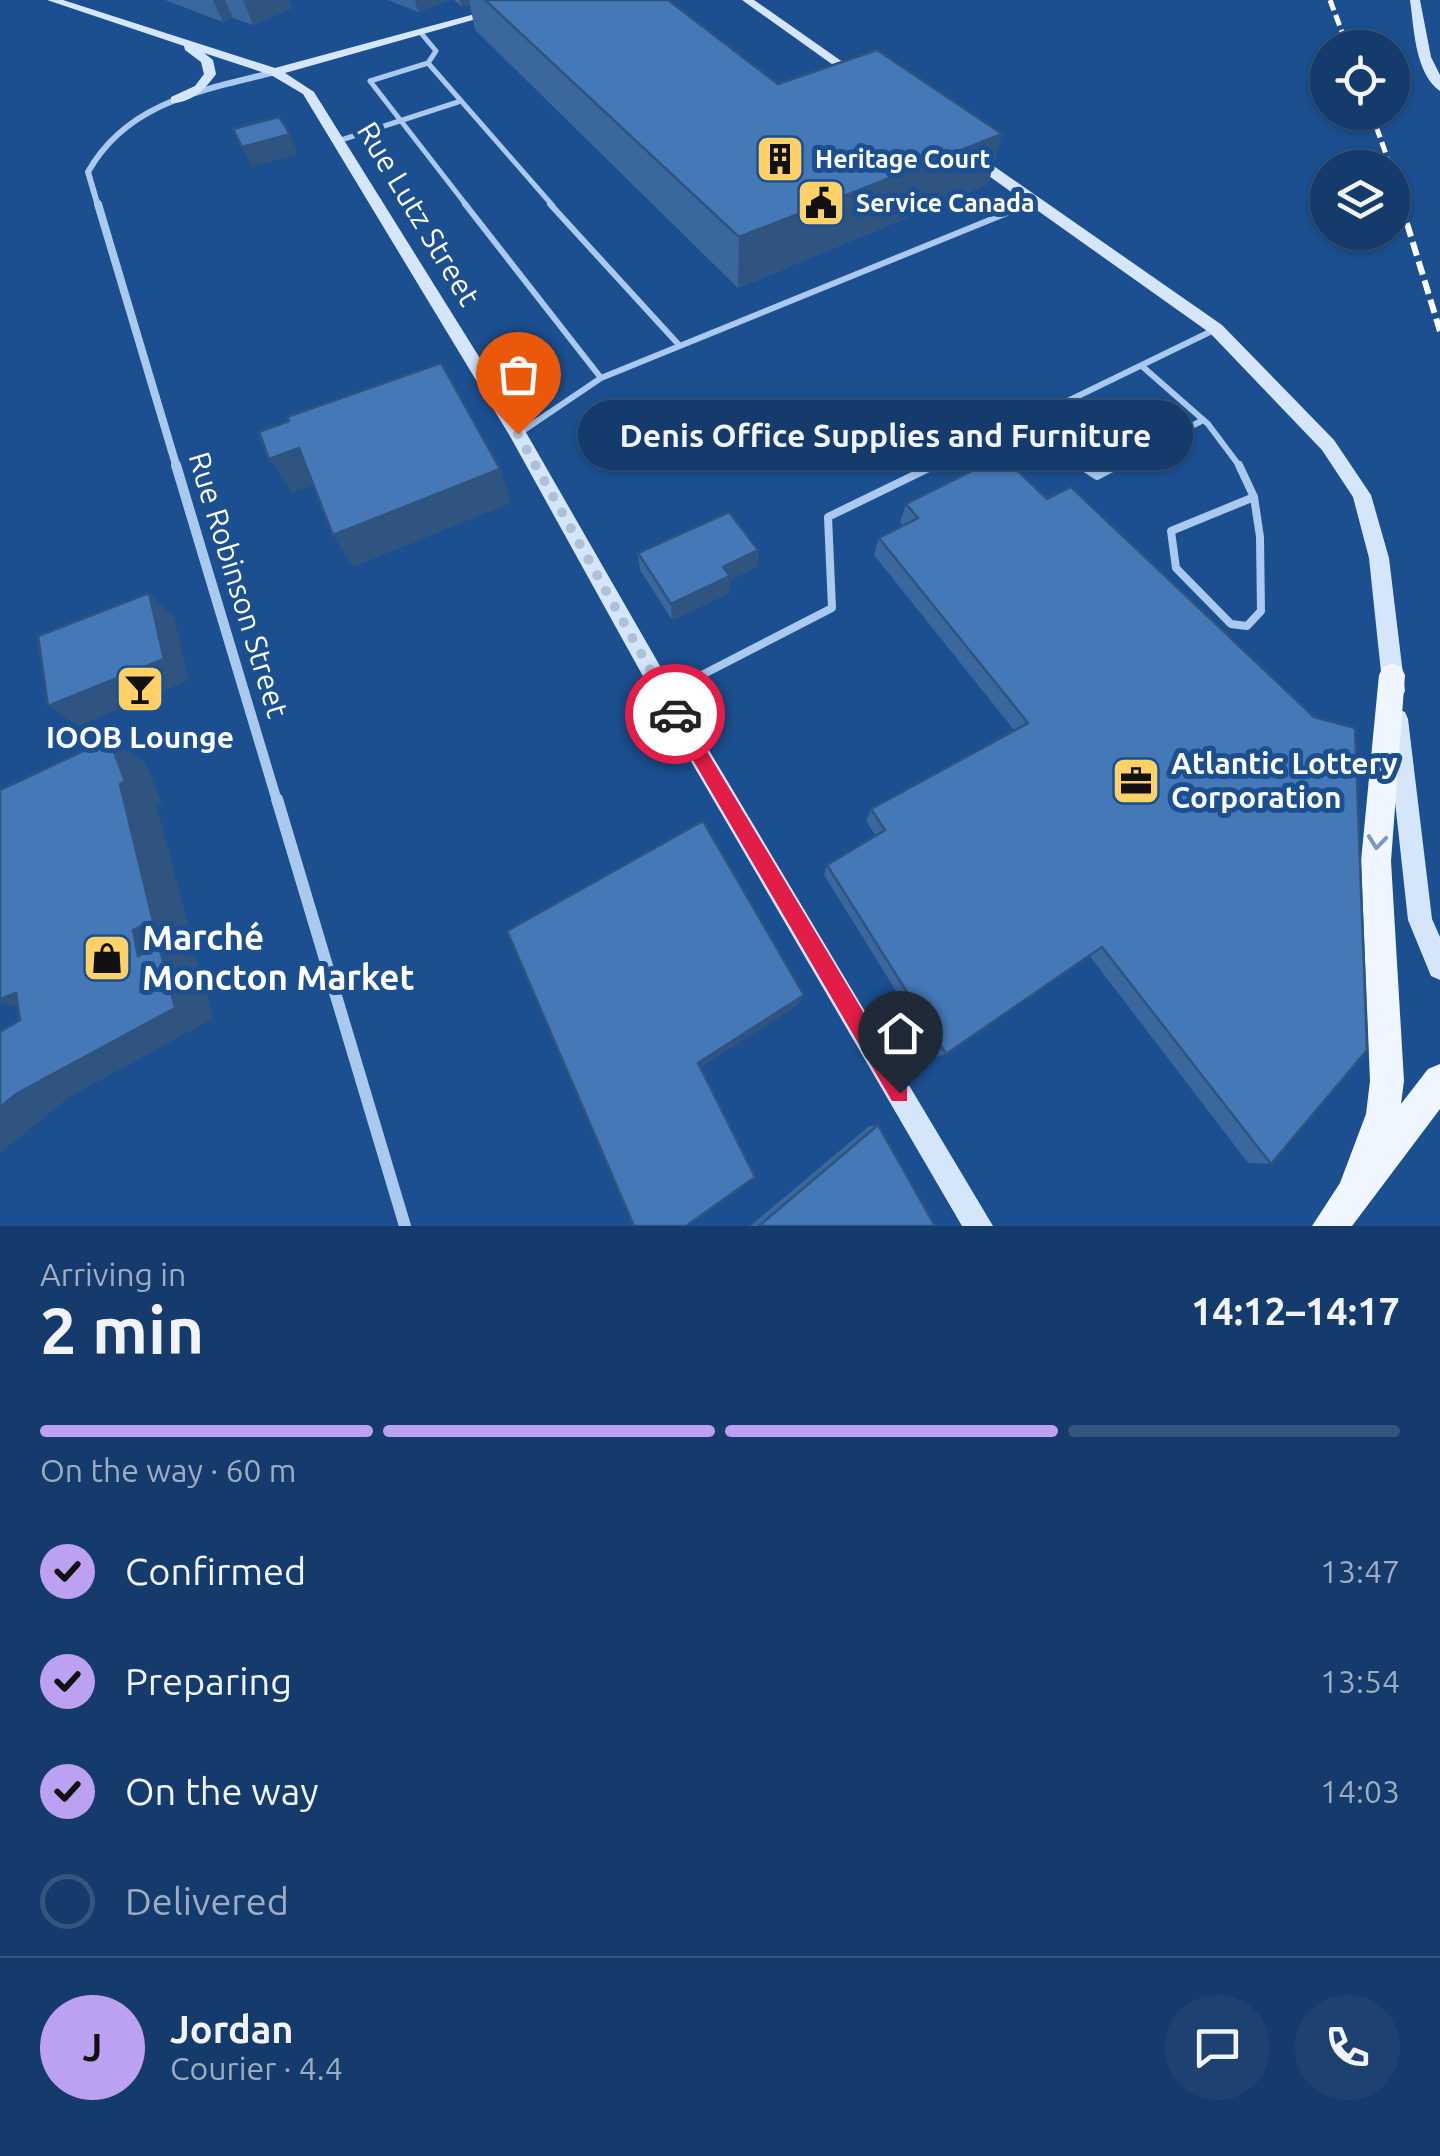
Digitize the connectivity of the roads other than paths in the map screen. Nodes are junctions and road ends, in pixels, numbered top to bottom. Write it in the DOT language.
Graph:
graph roads {
  1 [pos="52,0"];
  2 [pos="539,0"];
  3 [pos="747,0"];
  4 [pos="1415,0"];
  5 [pos="420,32"];
  6 [pos="179,41"];
  7 [pos="428,63"];
  8 [pos="276,72"];
  9 [pos="1440,87"];
  10 [pos="875,89"];
  11 [pos="175,100"];
  12 [pos="458,102"];
  13 [pos="398,122"];
  14 [pos="338,141"];
  15 [pos="956,145"];
  16 [pos="1036,201"];
  17 [pos="1216,329"];
  18 [pos="679,345"];
  19 [pos="1143,367"];
  20 [pos="601,378"];
  21 [pos="1203,420"];
  22 [pos="1024,424"];
  23 [pos="518,434"];
  24 [pos="1254,496"];
  25 [pos="1392,675"];
  26 [pos="665,695"];
  27 [pos="1440,967"];
  28 [pos="1440,1082"];
  29 [pos="1354,1194"];
  30 [pos="405,1226"];
  31 [pos="978,1226"];
  32 [pos="1330,1226"];
  1 -- 6 [label="street, Rue Lutz Street"];
  2 -- 5 [label="street"];
  3 -- 10 [label="street"];
  4 -- 9 [label="street"];
  5 -- 7 [label="lane"];
  5 -- 8 [label="street"];
  6 -- 8 [label="street, Rue Lutz Street"];
  6 -- 11 [label="street"];
  7 -- 12 [label="lane"];
  7 -- 13 [label="lane"];
  8 -- 11 [label="street, Rue Robinson Street"];
  8 -- 14 [label="street, Rue Lutz Street"];
  11 -- 30 [label="street, Rue Robinson Street"];
  12 -- 13 [label="lane"];
  12 -- 18 [label="lane"];
  13 -- 14 [label="lane"];
  13 -- 20 [label="lane"];
  14 -- 23 [label="street, Rue Lutz Street"];
  15 -- 16 [label="street"];
  16 -- 17 [label="street"];
  16 -- 18 [label="lane"];
  17 -- 19 [label="lane"];
  17 -- 25 [label="street"];
  18 -- 20 [label="lane"];
  19 -- 21 [label="lane"];
  19 -- 22 [label="lane"];
  20 -- 23 [label="lane"];
  21 -- 22 [label="lane"];
  21 -- 24 [label="lane"];
  22 -- 26 [label="lane"];
  23 -- 26 [label="street, Rue Lutz Street"];
  24 -- 24 [label="lane"];
  25 -- 27 [label="street"];
  25 -- 29 [label="main road, one-way"];
  26 -- 31 [label="street, Rue Lutz Street"];
  28 -- 29 [label="main road"];
  29 -- 32 [label="main road"];
}
